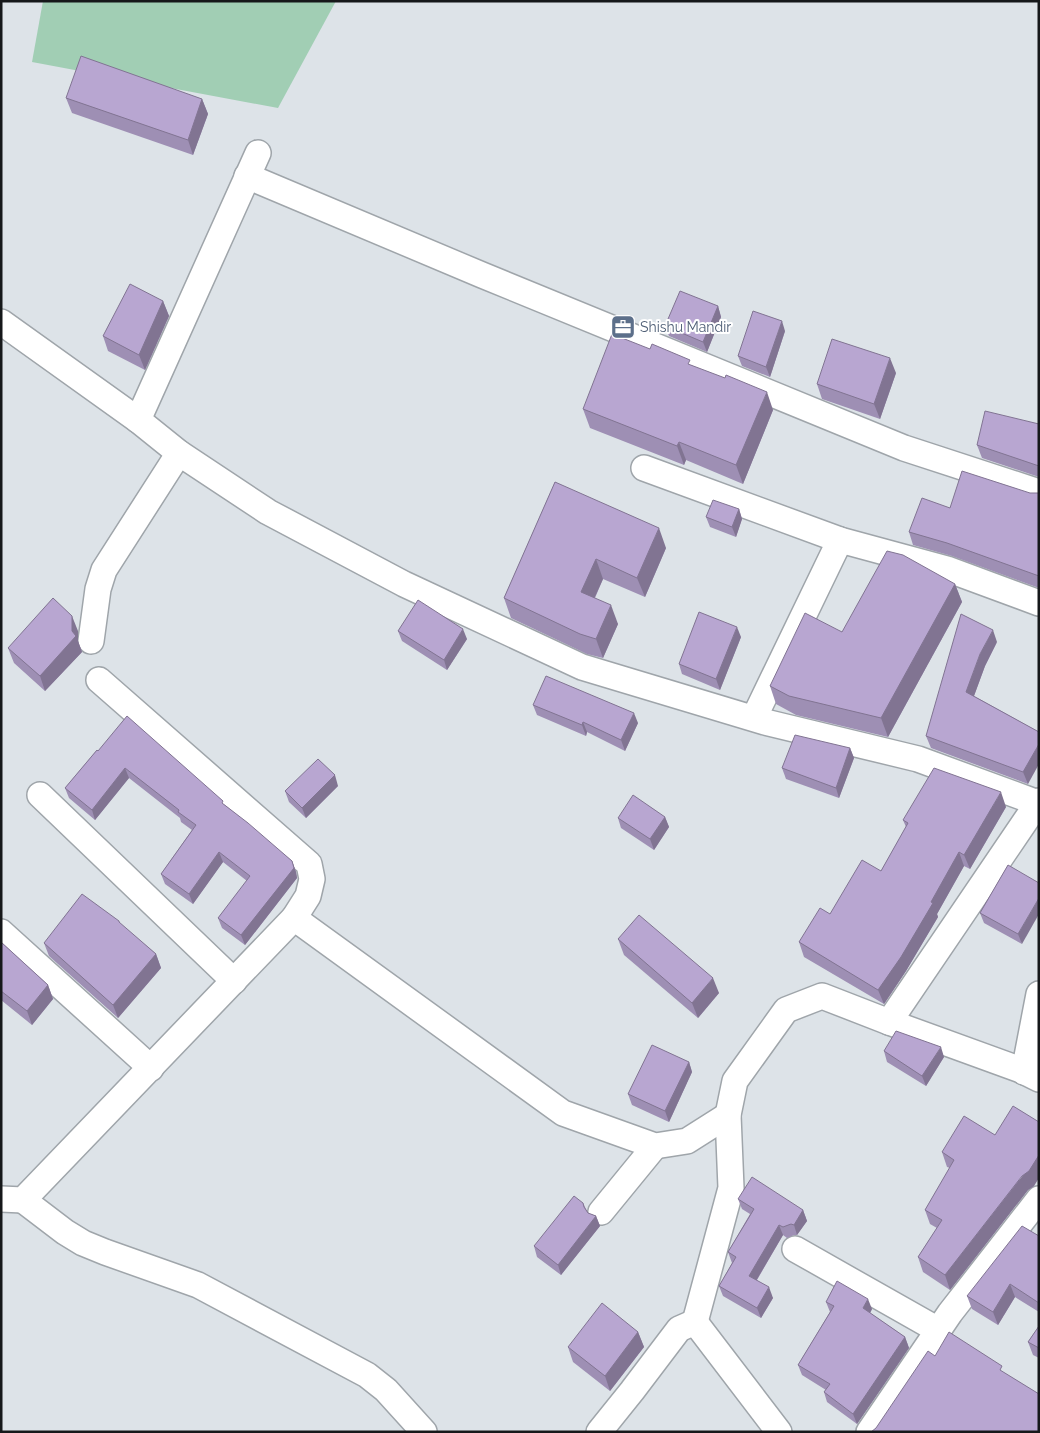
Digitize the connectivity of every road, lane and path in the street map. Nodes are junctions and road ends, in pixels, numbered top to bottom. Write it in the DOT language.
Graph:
graph roads {
  1 [pos="258,153"];
  2 [pos="247,176"];
  3 [pos="1,322"];
  4 [pos="138,420"];
  5 [pos="179,454"];
  6 [pos="644,468"];
  7 [pos="1039,492"];
  8 [pos="840,540"];
  9 [pos="1039,603"];
  10 [pos="91,641"];
  11 [pos="99,680"];
  12 [pos="754,718"];
  13 [pos="40,795"];
  14 [pos="1038,802"];
  15 [pos="294,918"];
  16 [pos="1,932"];
  17 [pos="234,981"];
  18 [pos="1039,994"];
  19 [pos="889,1022"];
  20 [pos="151,1068"];
  21 [pos="1032,1075"];
  22 [pos="728,1115"];
  23 [pos="655,1146"];
  24 [pos="12,1199"];
  25 [pos="1039,1199"];
  26 [pos="601,1212"];
  27 [pos="795,1249"];
  28 [pos="695,1322"];
  29 [pos="938,1330"];
  30 [pos="424,1432"];
  31 [pos="599,1432"];
  32 [pos="779,1432"];
  33 [pos="869,1432"];
  1 -- 2 [label="street"];
  2 -- 4 [label="street"];
  2 -- 7 [label="street"];
  3 -- 4 [label="street"];
  4 -- 5 [label="street"];
  5 -- 10 [label="street"];
  5 -- 12 [label="street"];
  6 -- 8 [label="street"];
  8 -- 9 [label="street"];
  8 -- 12 [label="street"];
  11 -- 15 [label="street"];
  12 -- 14 [label="street"];
  13 -- 17 [label="street"];
  14 -- 19 [label="street"];
  15 -- 17 [label="street"];
  15 -- 23 [label="street"];
  16 -- 20 [label="street"];
  17 -- 20 [label="street"];
  18 -- 21 [label="street"];
  19 -- 21 [label="street"];
  19 -- 22 [label="street"];
  20 -- 24 [label="street"];
  22 -- 23 [label="street"];
  22 -- 28 [label="street"];
  23 -- 26 [label="street"];
  24 -- 30 [label="street"];
  25 -- 29 [label="street"];
  27 -- 29 [label="street"];
  28 -- 31 [label="street"];
  28 -- 32 [label="street"];
  29 -- 33 [label="street"];
}
